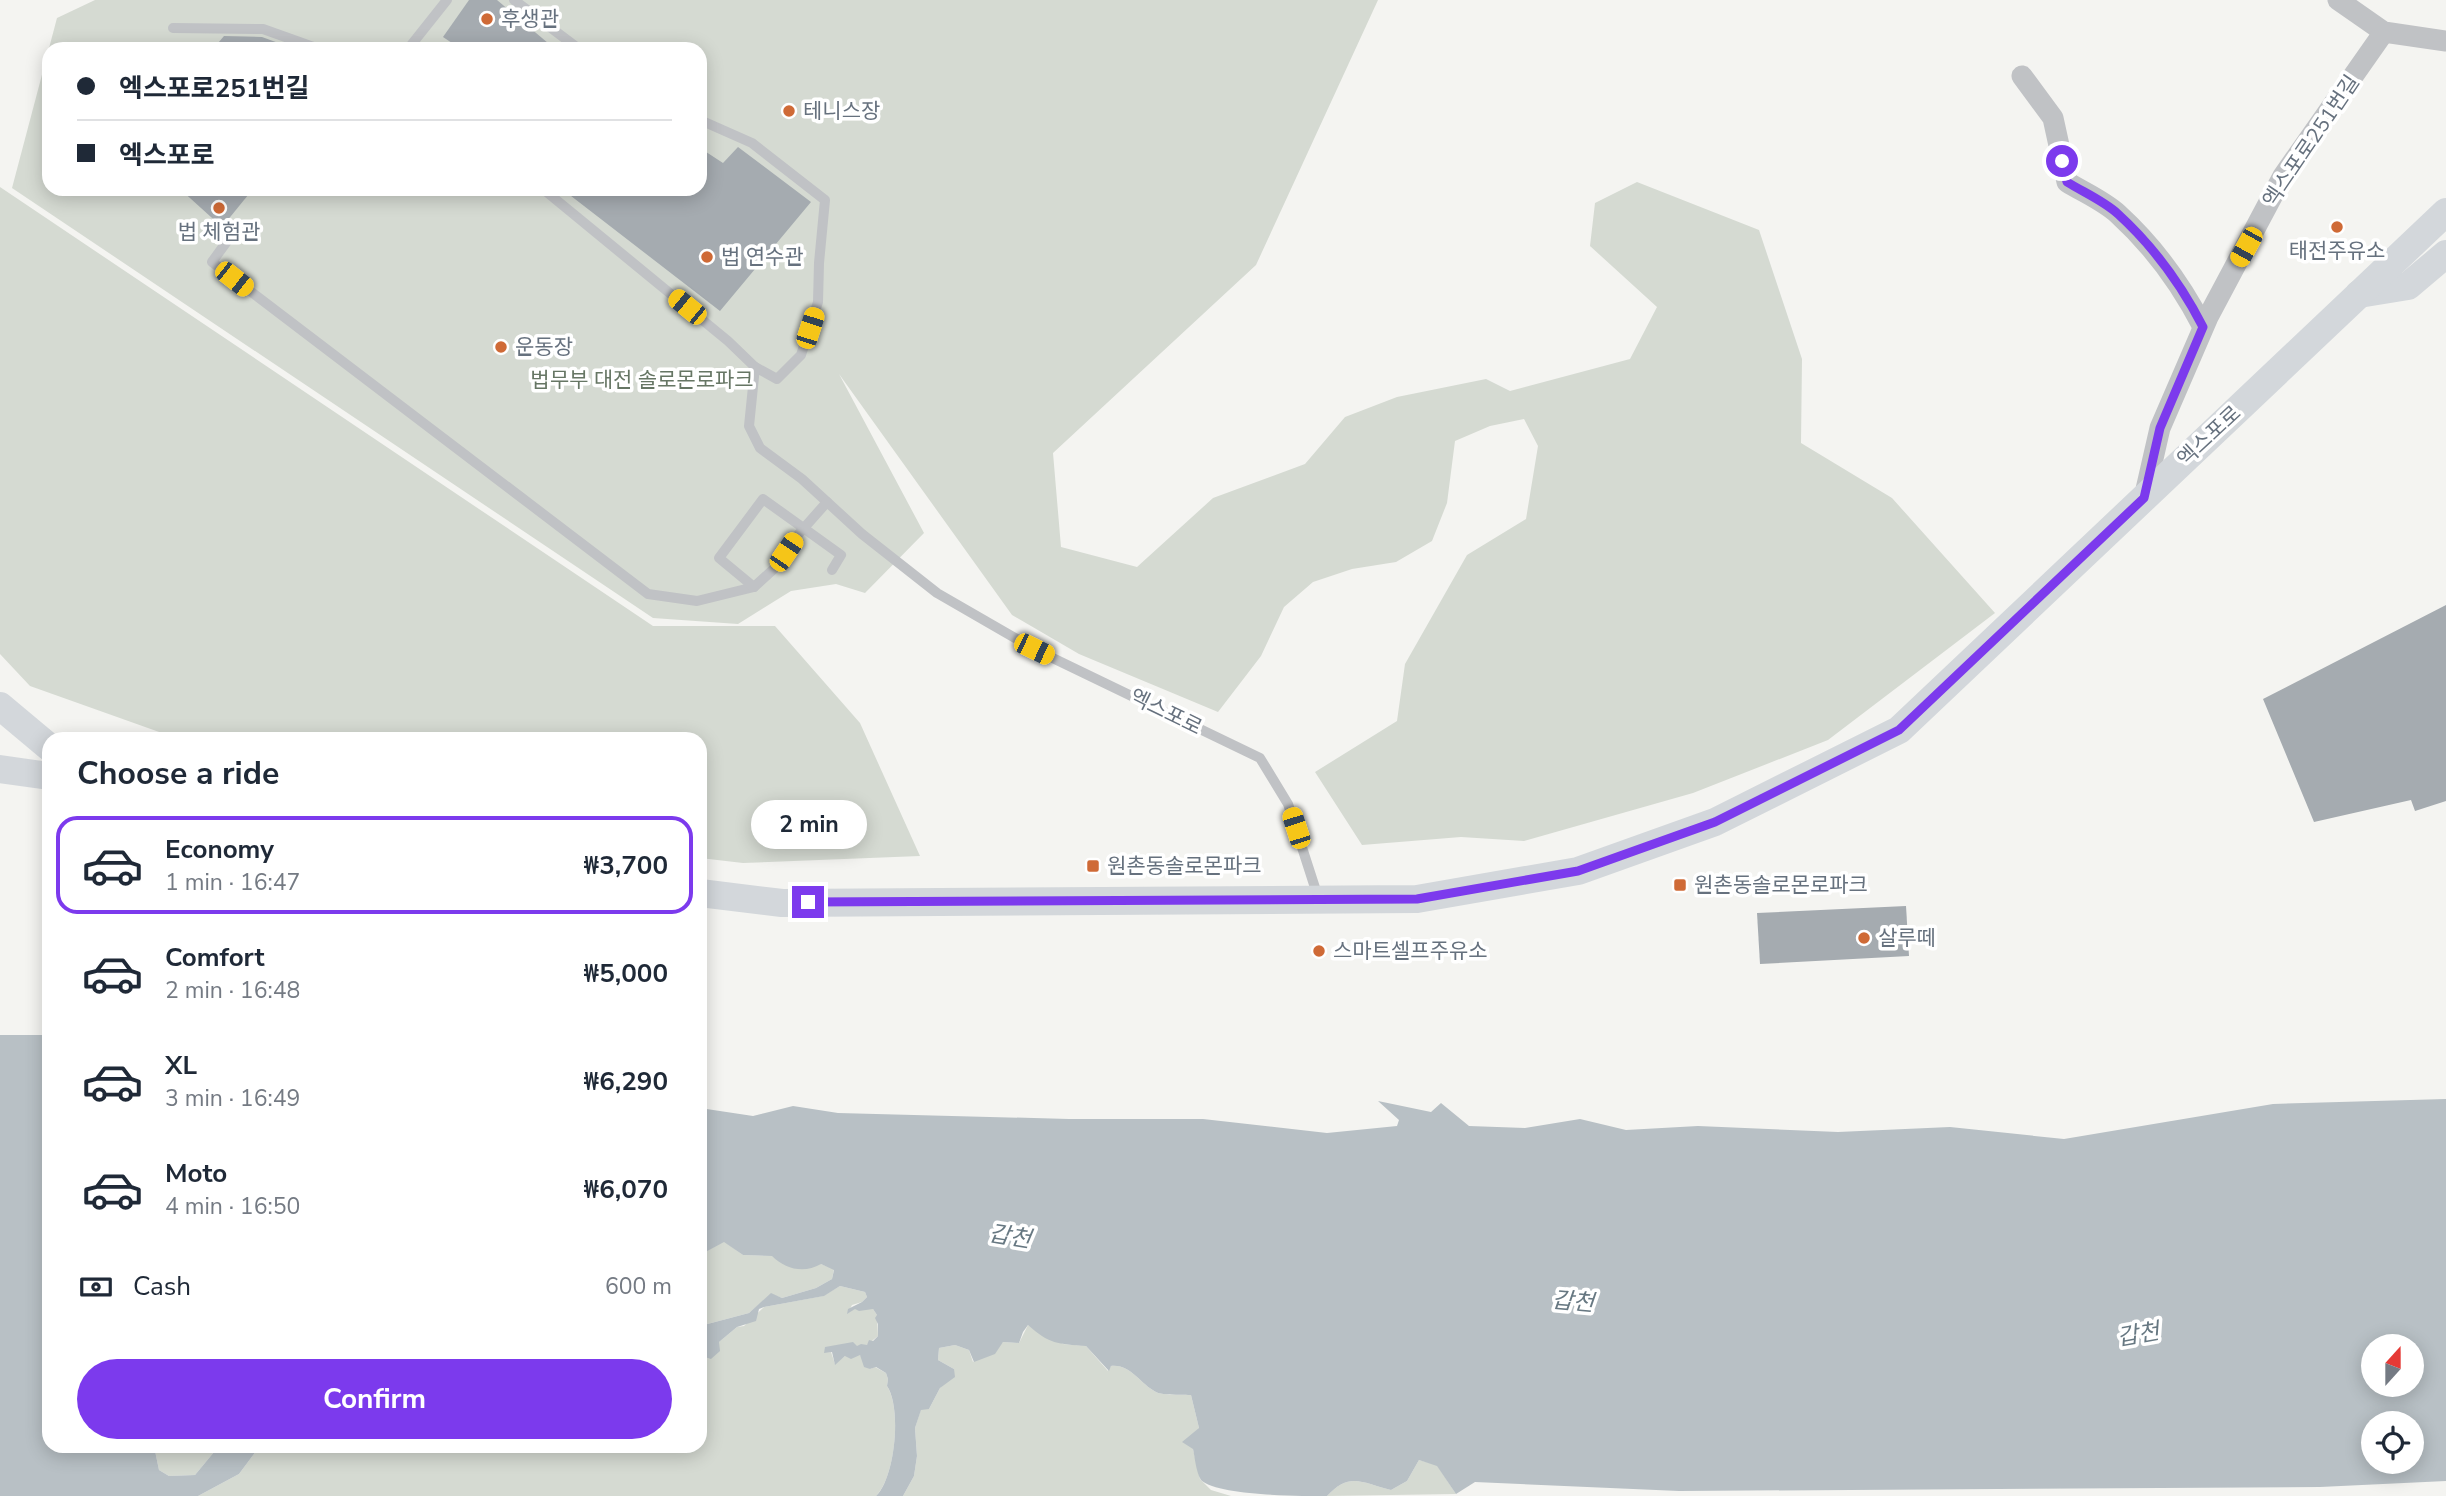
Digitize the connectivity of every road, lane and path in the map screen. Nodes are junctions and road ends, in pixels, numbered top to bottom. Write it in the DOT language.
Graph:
graph roads {
  1 [pos="447,0"];
  2 [pos="514,0"];
  3 [pos="2338,0"];
  4 [pos="173,28"];
  5 [pos="2385,32"];
  6 [pos="2446,41"];
  7 [pos="299,42"];
  8 [pos="414,42"];
  9 [pos="570,42"];
  10 [pos="2022,76"];
  11 [pos="707,123"];
  12 [pos="552,196"];
  13 [pos="2446,212"];
  14 [pos="233,233"];
  15 [pos="2446,254"];
  16 [pos="2359,294"];
  17 [pos="2203,327"];
  18 [pos="755,367"];
  19 [pos="2144,498"];
  20 [pos="827,502"];
  21 [pos="804,528"];
  22 [pos="832,569"];
  23 [pos="754,587"];
  24 [pos="0,706"];
  25 [pos="42,741"];
  26 [pos="0,769"];
  27 [pos="42,775"];
  28 [pos="707,893"];
  29 [pos="1319,900"];
  1 -- 8 [label="lane"];
  2 -- 9 [label="lane"];
  3 -- 5 [label="street"];
  4 -- 7 [label="lane"];
  5 -- 6 [label="street"];
  5 -- 17 [label="street, 엑스포로251번길"];
  10 -- 17 [label="street"];
  11 -- 18 [label="lane"];
  12 -- 18 [label="lane"];
  13 -- 16 [label="main road, 엑스포로"];
  14 -- 23 [label="lane"];
  15 -- 16 [label="main road"];
  16 -- 19 [label="main road, 엑스포로"];
  17 -- 19 [label="street, 엑스포로251번길"];
  18 -- 20 [label="lane, 엑스포로"];
  19 -- 29 [label="main road, 엑스포로"];
  20 -- 21 [label="lane"];
  20 -- 29 [label="lane, 엑스포로"];
  21 -- 22 [label="lane"];
  21 -- 23 [label="lane"];
  21 -- 23 [label="lane"];
  24 -- 25 [label="main road"];
  26 -- 27 [label="main road"];
  28 -- 29 [label="main road, 엑스포로"];
}
